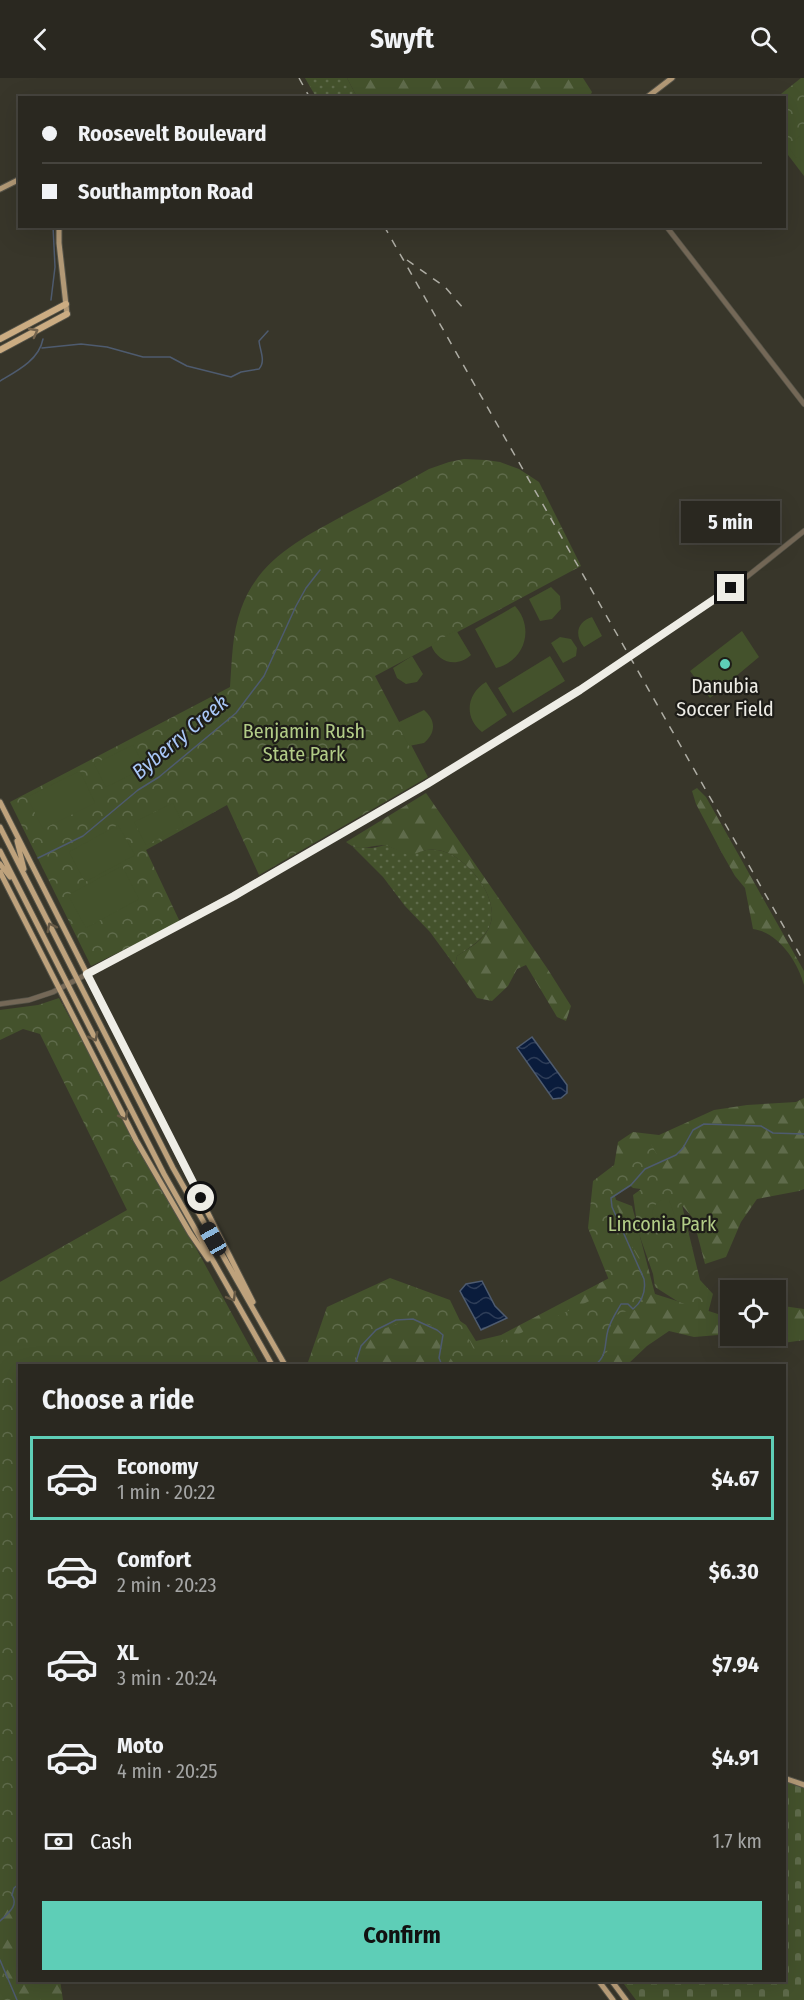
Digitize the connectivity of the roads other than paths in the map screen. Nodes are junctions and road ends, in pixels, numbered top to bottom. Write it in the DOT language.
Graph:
graph roads {
  1 [pos="672,78"];
  2 [pos="649,96"];
  3 [pos="18,181"];
  4 [pos="0,189"];
  5 [pos="59,228"];
  6 [pos="668,228"];
  7 [pos="66,304"];
  8 [pos="67,314"];
  9 [pos="0,339"];
  10 [pos="0,350"];
  11 [pos="804,404"];
  12 [pos="804,531"];
  13 [pos="0,802"];
  14 [pos="0,826"];
  15 [pos="14,830"];
  16 [pos="0,851"];
  17 [pos="0,864"];
  18 [pos="0,872"];
  19 [pos="27,880"];
  20 [pos="17,885"];
  21 [pos="87,974"];
  22 [pos="77,979"];
  23 [pos="68,985"];
  24 [pos="59,989"];
  25 [pos="0,1004"];
  26 [pos="219,1274"];
  27 [pos="262,1323"];
  28 [pos="271,1364"];
  29 [pos="284,1364"];
  30 [pos="786,1779"];
  31 [pos="804,1785"];
  32 [pos="600,1982"];
  33 [pos="613,1982"];
  34 [pos="613,2000"];
  35 [pos="626,2000"];
  1 -- 2 [label="main road"];
  3 -- 4 [label="main road"];
  5 -- 7 [label="main road"];
  6 -- 11 [label="street"];
  7 -- 8 [label="main road"];
  7 -- 9 [label="highway"];
  10 -- 8 [label="highway, one-way"];
  12 -- 21 [label="street, bridge"];
  13 -- 15 [label="highway"];
  14 -- 19 [label="highway"];
  15 -- 19 [label="highway"];
  15 -- 21 [label="highway"];
  16 -- 20 [label="highway"];
  17 -- 20 [label="highway"];
  18 -- 24 [label="highway"];
  22 -- 19 [label="highway, one-way"];
  20 -- 23 [label="highway"];
  21 -- 22 [label="street"];
  21 -- 27 [label="highway"];
  22 -- 23 [label="street"];
  22 -- 27 [label="highway"];
  23 -- 24 [label="street"];
  23 -- 26 [label="highway, one-way"];
  24 -- 25 [label="street"];
  24 -- 26 [label="highway, one-way"];
  26 -- 28 [label="highway, one-way"];
  27 -- 29 [label="highway"];
  30 -- 31 [label="main road"];
  32 -- 34 [label="highway"];
  33 -- 35 [label="highway"];
}
